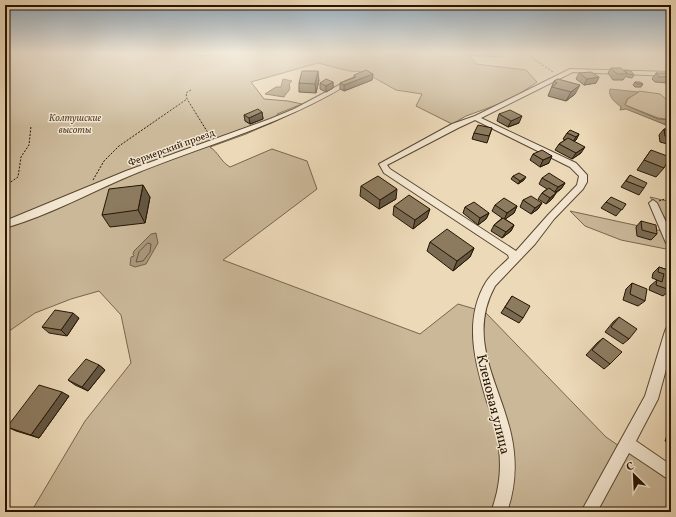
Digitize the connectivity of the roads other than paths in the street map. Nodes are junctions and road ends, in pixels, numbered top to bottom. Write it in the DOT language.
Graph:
graph roads {
  1 [pos="553,77"];
  2 [pos="343,85"];
  3 [pos="478,117"];
  4 [pos="653,203"];
  5 [pos="5,225"];
  6 [pos="671,243"];
  7 [pos="514,257"];
  8 [pos="671,331"];
  9 [pos="627,443"];
  10 [pos="671,474"];
  11 [pos="499,512"];
  12 [pos="589,512"];
  1 -- 3 [label="street"];
  2 -- 5 [label="street, Фермерский проезд"];
  3 -- 7 [label="street, Кленовая улица"];
  3 -- 7 [label="street"];
  4 -- 6 [label="street"];
  7 -- 11 [label="street, Кленовая улица"];
  8 -- 9 [label="street"];
  9 -- 10 [label="street"];
  9 -- 12 [label="street"];
}
